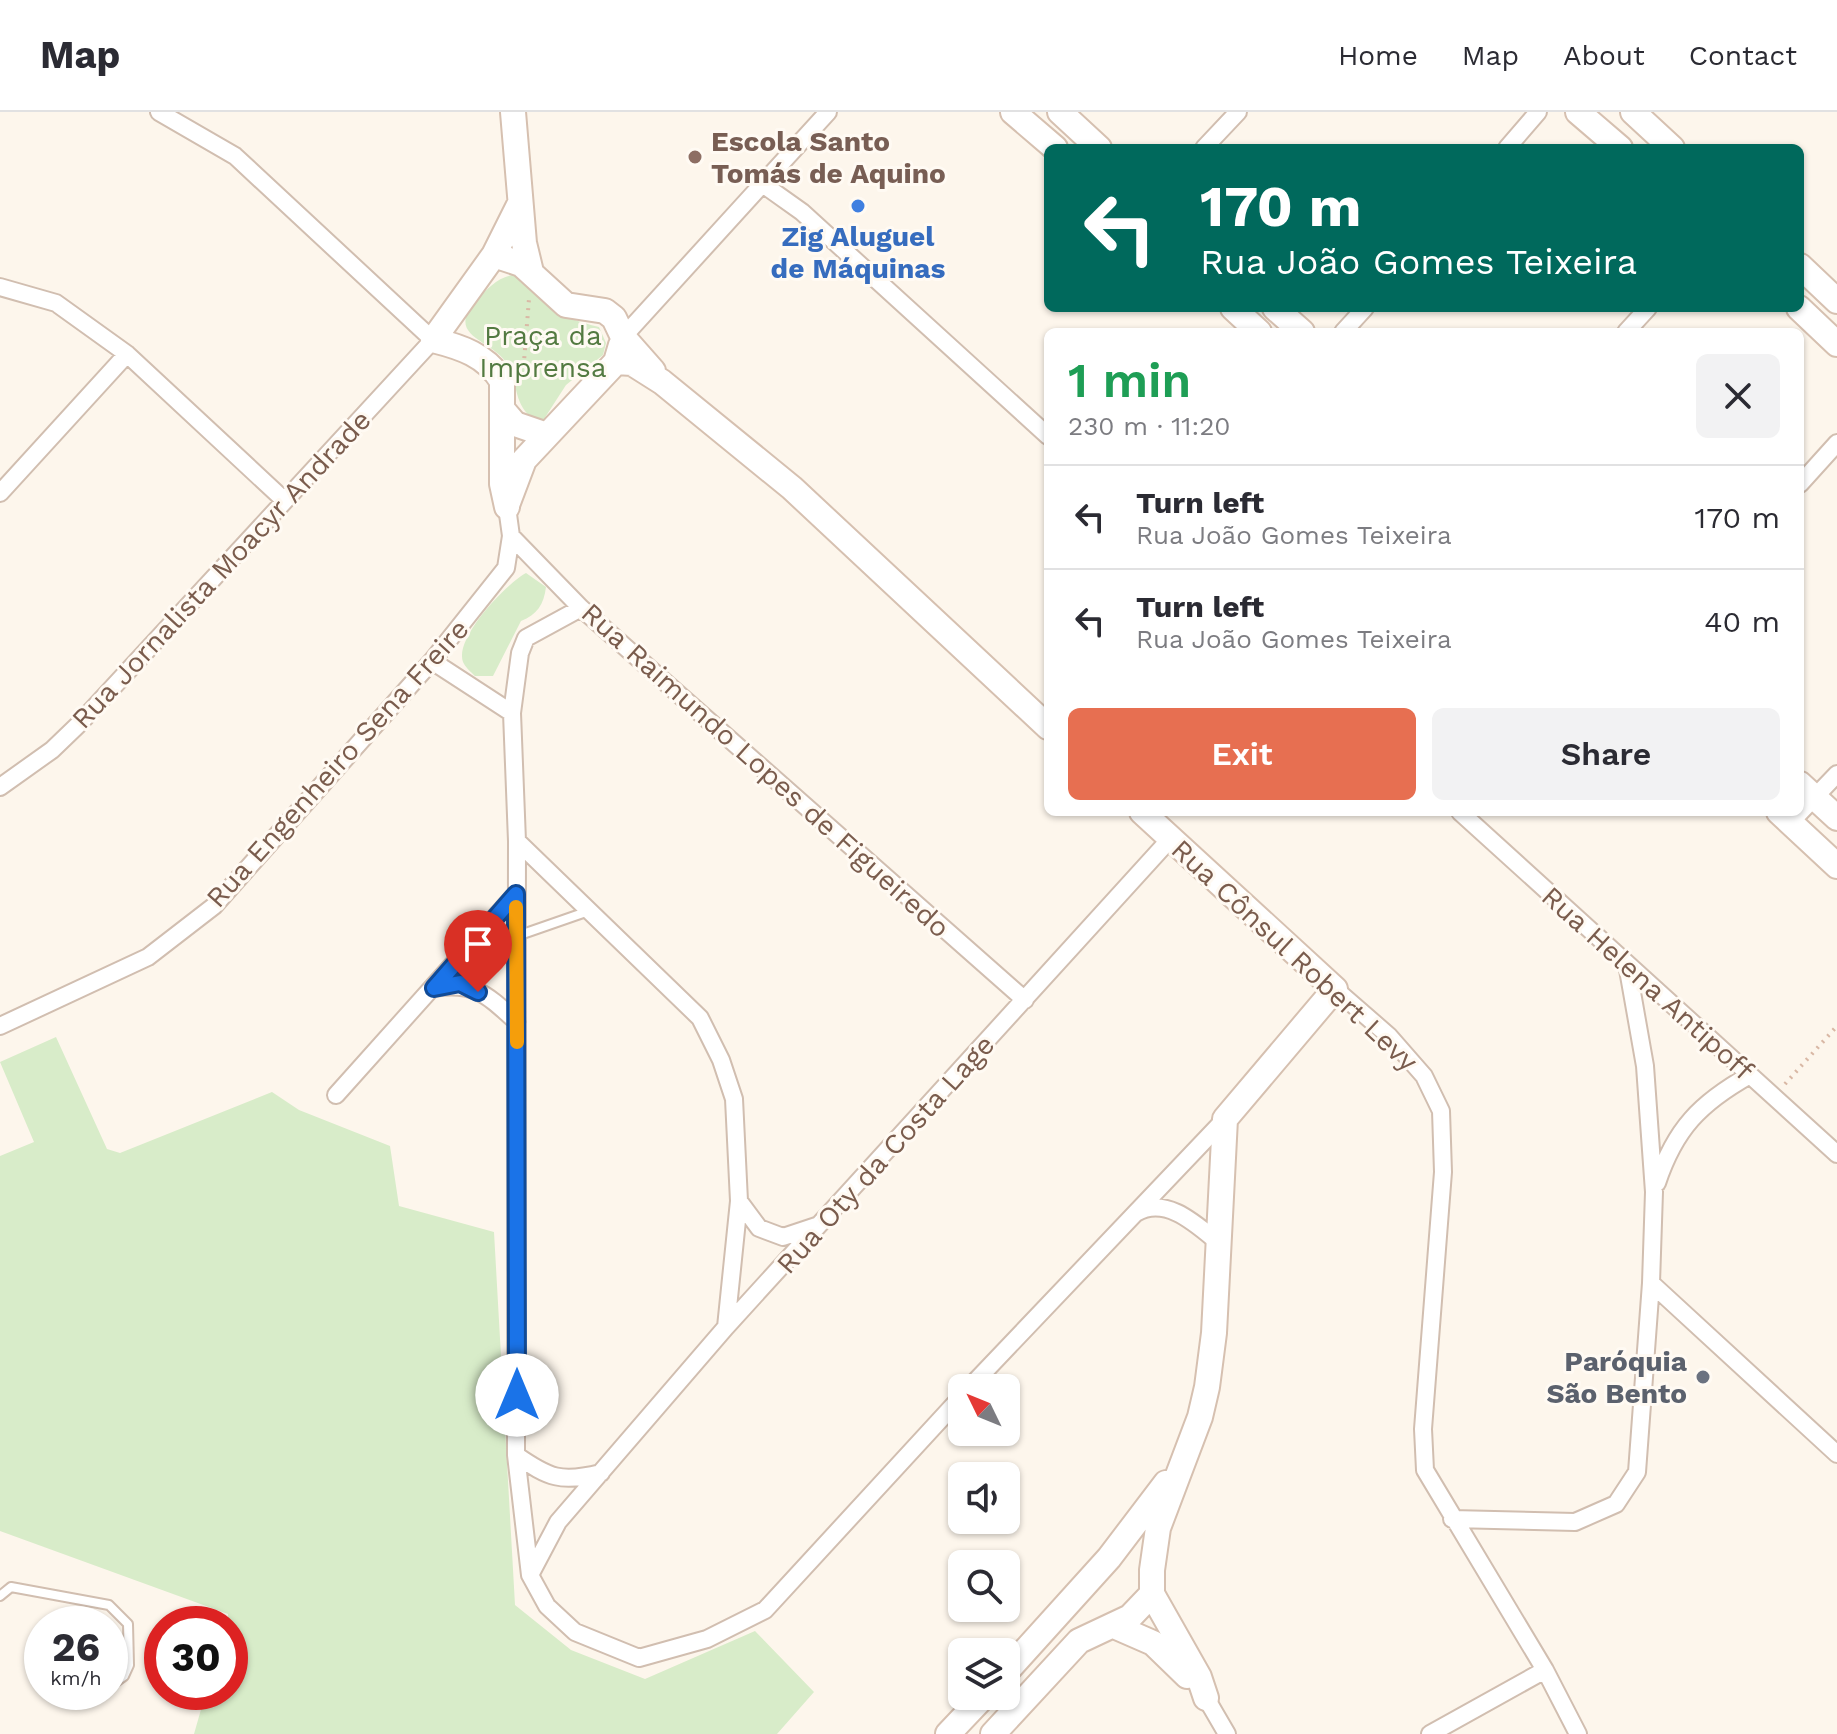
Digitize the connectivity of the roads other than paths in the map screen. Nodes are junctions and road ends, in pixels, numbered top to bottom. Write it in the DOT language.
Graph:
graph roads {
  1 [pos="159,112"];
  2 [pos="528,112"];
  3 [pos="828,112"];
  4 [pos="1013,112"];
  5 [pos="1060,112"];
  6 [pos="1238,112"];
  7 [pos="1538,112"];
  8 [pos="1578,112"];
  9 [pos="1633,112"];
  10 [pos="513,122"];
  11 [pos="1050,144"];
  12 [pos="1095,144"];
  13 [pos="1208,144"];
  14 [pos="1510,144"];
  15 [pos="1615,144"];
  16 [pos="1668,144"];
  17 [pos="764,185"];
  18 [pos="520,203"];
  19 [pos="494,255"];
  20 [pos="1804,270"];
  21 [pos="531,272"];
  22 [pos="0,287"];
  23 [pos="1837,301"];
  24 [pos="451,312"];
  25 [pos="1237,312"];
  26 [pos="1280,312"];
  27 [pos="1361,312"];
  28 [pos="1644,312"];
  29 [pos="1803,312"];
  30 [pos="1255,328"];
  31 [pos="1298,328"];
  32 [pos="1347,328"];
  33 [pos="1630,328"];
  34 [pos="623,337"];
  35 [pos="433,340"];
  36 [pos="1837,344"];
  37 [pos="462,347"];
  38 [pos="127,354"];
  39 [pos="616,362"];
  40 [pos="662,382"];
  41 [pos="503,410"];
  42 [pos="1044,432"];
  43 [pos="547,435"];
  44 [pos="1837,443"];
  45 [pos="1804,480"];
  46 [pos="0,493"];
  47 [pos="284,500"];
  48 [pos="507,507"];
  49 [pos="511,536"];
  50 [pos="581,608"];
  51 [pos="432,661"];
  52 [pos="512,713"];
  53 [pos="1044,723"];
  54 [pos="1837,774"];
  55 [pos="0,787"];
  56 [pos="1808,792"];
  57 [pos="1146,816"];
  58 [pos="1464,816"];
  59 [pos="1784,818"];
  60 [pos="1837,818"];
  61 [pos="1171,838"];
  62 [pos="517,841"];
  63 [pos="1837,866"];
  64 [pos="516,894"];
  65 [pos="586,912"];
  66 [pos="516,936"];
  67 [pos="1627,964"];
  68 [pos="434,988"];
  69 [pos="1335,989"];
  70 [pos="1025,1000"];
  71 [pos="517,1022"];
  72 [pos="0,1026"];
  73 [pos="1750,1075"];
  74 [pos="336,1095"];
  75 [pos="1225,1119"];
  76 [pos="1837,1154"];
  77 [pos="1654,1192"];
  78 [pos="739,1201"];
  79 [pos="1131,1215"];
  80 [pos="820,1225"];
  81 [pos="1219,1243"];
  82 [pos="1651,1283"];
  83 [pos="726,1327"];
  84 [pos="982,1374"];
  85 [pos="948,1411"];
  86 [pos="1837,1454"];
  87 [pos="516,1455"];
  88 [pos="1185,1458"];
  89 [pos="602,1472"];
  90 [pos="1452,1519"];
  91 [pos="1109,1558"];
  92 [pos="530,1575"];
  93 [pos="1152,1582"];
  94 [pos="0,1596"];
  95 [pos="110,1606"];
  96 [pos="128,1624"];
  97 [pos="1114,1626"];
  98 [pos="1020,1657"];
  99 [pos="128,1667"];
  100 [pos="1545,1670"];
  101 [pos="1206,1698"];
  102 [pos="971,1710"];
  103 [pos="948,1734"];
  104 [pos="993,1734"];
  105 [pos="1227,1734"];
  106 [pos="1430,1734"];
  107 [pos="1578,1734"];
  1 -- 35 [label="street"];
  2 -- 10 [label="street"];
  3 -- 17 [label="street"];
  4 -- 11 [label="street"];
  5 -- 12 [label="street"];
  6 -- 13 [label="street"];
  7 -- 14 [label="street"];
  8 -- 15 [label="street"];
  9 -- 16 [label="street"];
  10 -- 18 [label="street"];
  17 -- 34 [label="street"];
  17 -- 42 [label="street"];
  18 -- 19 [label="street"];
  18 -- 21 [label="street"];
  19 -- 21 [label="street"];
  19 -- 24 [label="street"];
  20 -- 23 [label="street"];
  21 -- 34 [label="street"];
  22 -- 38 [label="street"];
  24 -- 35 [label="street"];
  24 -- 37 [label="street"];
  25 -- 30 [label="street"];
  26 -- 31 [label="street"];
  27 -- 32 [label="street"];
  28 -- 33 [label="street"];
  29 -- 36 [label="street"];
  34 -- 39 [label="street"];
  34 -- 40 [label="street"];
  35 -- 37 [label="street"];
  35 -- 47 [label="street, Rua Jornalista Moacyr Andrade"];
  37 -- 41 [label="street"];
  38 -- 46 [label="street"];
  38 -- 47 [label="street"];
  39 -- 40 [label="street"];
  39 -- 43 [label="street"];
  40 -- 53 [label="street"];
  41 -- 43 [label="street"];
  41 -- 48 [label="street"];
  43 -- 48 [label="street"];
  44 -- 45 [label="street"];
  47 -- 55 [label="street, Rua Jornalista Moacyr Andrade"];
  48 -- 49 [label="street"];
  49 -- 50 [label="street, Rua Raimundo Lopes de Figueiredo"];
  49 -- 51 [label="street, Rua Engenheiro Sena Freire"];
  50 -- 52 [label="street"];
  50 -- 70 [label="street, Rua Raimundo Lopes de Figueiredo"];
  51 -- 52 [label="street"];
  51 -- 72 [label="street, Rua Engenheiro Sena Freire"];
  52 -- 62 [label="street"];
  54 -- 56 [label="street"];
  56 -- 60 [label="street"];
  57 -- 61 [label="street, Rua Cônsul Robert Levy"];
  58 -- 67 [label="street, Rua Helena Antipoff"];
  59 -- 63 [label="street"];
  61 -- 69 [label="street, Rua Cônsul Robert Levy"];
  61 -- 70 [label="street, Rua Oty da Costa Lage"];
  62 -- 64 [label="street"];
  62 -- 65 [label="street"];
  64 -- 66 [label="street"];
  64 -- 68 [label="street"];
  65 -- 66 [label="lane"];
  65 -- 78 [label="street"];
  66 -- 71 [label="street"];
  67 -- 73 [label="street, Rua Helena Antipoff"];
  67 -- 77 [label="street"];
  68 -- 71 [label="street"];
  68 -- 74 [label="street"];
  69 -- 75 [label="street"];
  69 -- 90 [label="street, Rua Cônsul Robert Levy"];
  70 -- 80 [label="street, Rua Oty da Costa Lage"];
  71 -- 87 [label="street"];
  73 -- 76 [label="street, Rua Helena Antipoff"];
  73 -- 77 [label="street"];
  75 -- 79 [label="street"];
  75 -- 81 [label="street"];
  77 -- 82 [label="street"];
  78 -- 80 [label="street"];
  78 -- 83 [label="street"];
  79 -- 81 [label="street"];
  79 -- 84 [label="street"];
  80 -- 83 [label="street, Rua Oty da Costa Lage"];
  81 -- 88 [label="street"];
  82 -- 86 [label="street"];
  82 -- 90 [label="street"];
  83 -- 89 [label="street, Rua Oty da Costa Lage"];
  85 -- 92 [label="street"];
  87 -- 89 [label="street"];
  87 -- 92 [label="street"];
  88 -- 91 [label="street"];
  88 -- 93 [label="street"];
  89 -- 92 [label="street, Rua Oty da Costa Lage"];
  90 -- 100 [label="street, Rua Cônsul Robert Levy"];
  91 -- 93 [label="street"];
  91 -- 98 [label="street"];
  93 -- 97 [label="street"];
  93 -- 101 [label="street"];
  94 -- 95 [label="lane"];
  96 -- 99 [label="lane"];
  97 -- 101 [label="street"];
  97 -- 104 [label="street"];
  100 -- 106 [label="street"];
  100 -- 107 [label="street, Rua Cônsul Robert Levy"];
  101 -- 105 [label="street"];
  102 -- 103 [label="street"];
}
